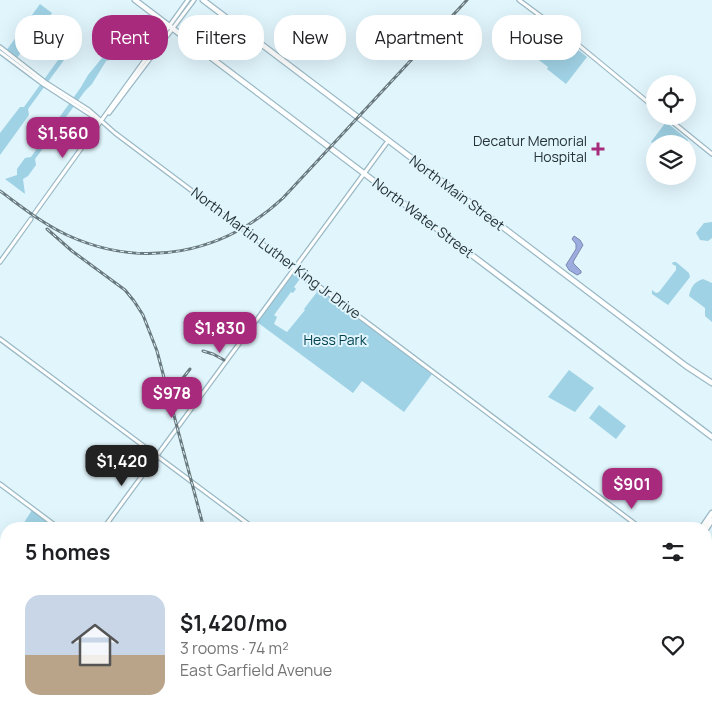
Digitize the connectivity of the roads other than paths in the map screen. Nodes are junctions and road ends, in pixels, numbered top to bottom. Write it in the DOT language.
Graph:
graph roads {
  1 [pos="135,0"];
  2 [pos="188,0"];
  3 [pos="194,0"];
  4 [pos="203,0"];
  5 [pos="519,0"];
  6 [pos="170,27"];
  7 [pos="0,47"];
  8 [pos="0,52"];
  9 [pos="21,65"];
  10 [pos="646,101"];
  11 [pos="102,122"];
  12 [pos="676,125"];
  13 [pos="388,141"];
  14 [pos="712,154"];
  15 [pos="363,173"];
  16 [pos="34,214"];
  17 [pos="31,219"];
  18 [pos="0,262"];
  19 [pos="295,267"];
  20 [pos="0,339"];
  21 [pos="712,383"];
  22 [pos="712,438"];
  23 [pos="156,456"];
  24 [pos="0,484"];
  25 [pos="51,522"];
  26 [pos="108,522"];
  27 [pos="246,522"];
  28 [pos="633,522"];
  1 -- 6 [label="main road, North Water Street"];
  2 -- 6 [label="street"];
  3 -- 6 [label="street"];
  4 -- 13 [label="main road, North Main Street"];
  5 -- 10 [label="street"];
  6 -- 11 [label="street"];
  6 -- 15 [label="main road, North Water Street"];
  7 -- 9 [label="street, North Martin Luther King Jr Drive"];
  8 -- 9 [label="street, North Martin Luther King Jr Drive"];
  9 -- 11 [label="street, North Martin Luther King Jr Drive"];
  11 -- 16 [label="street"];
  11 -- 19 [label="street, North Martin Luther King Jr Drive"];
  12 -- 14 [label="street"];
  13 -- 15 [label="street"];
  13 -- 21 [label="main road, North Main Street"];
  15 -- 19 [label="street"];
  15 -- 22 [label="main road, North Water Street"];
  17 -- 18 [label="street"];
  19 -- 23 [label="street"];
  19 -- 28 [label="street, North Martin Luther King Jr Drive"];
  20 -- 23 [label="street"];
  23 -- 26 [label="street"];
  23 -- 27 [label="street"];
  24 -- 25 [label="street"];
}
